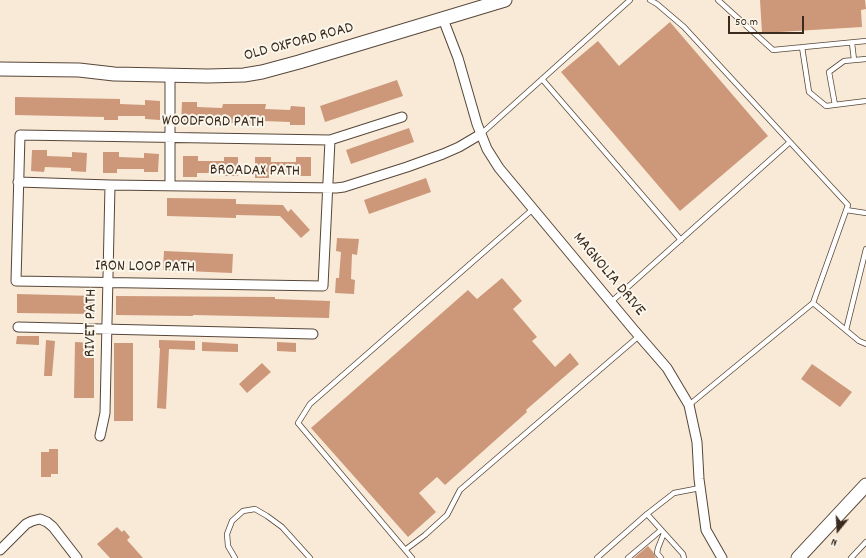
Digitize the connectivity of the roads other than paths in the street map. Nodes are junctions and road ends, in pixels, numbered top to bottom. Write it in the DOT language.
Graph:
graph roads {
  1 [pos="505,0"];
  2 [pos="630,0"];
  3 [pos="650,0"];
  4 [pos="718,0"];
  5 [pos="443,19"];
  6 [pos="866,41"];
  7 [pos="852,43"];
  8 [pos="802,47"];
  9 [pos="866,59"];
  10 [pos="854,60"];
  11 [pos="0,69"];
  12 [pos="170,75"];
  13 [pos="542,79"];
  14 [pos="866,102"];
  15 [pos="834,105"];
  16 [pos="402,117"];
  17 [pos="481,134"];
  18 [pos="20,135"];
  19 [pos="170,137"];
  20 [pos="330,140"];
  21 [pos="790,142"];
  22 [pos="18,182"];
  23 [pos="110,185"];
  24 [pos="170,186"];
  25 [pos="329,188"];
  26 [pos="533,209"];
  27 [pos="846,210"];
  28 [pos="866,213"];
  29 [pos="681,240"];
  30 [pos="866,249"];
  31 [pos="107,282"];
  32 [pos="611,302"];
  33 [pos="813,302"];
  34 [pos="18,327"];
  35 [pos="107,329"];
  36 [pos="846,330"];
  37 [pos="313,334"];
  38 [pos="640,336"];
  39 [pos="866,344"];
  40 [pos="689,405"];
  41 [pos="100,436"];
  42 [pos="866,485"];
  43 [pos="700,488"];
  44 [pos="647,514"];
  45 [pos="662,531"];
  46 [pos="866,542"];
  47 [pos="0,550"];
  48 [pos="405,550"];
  49 [pos="77,558"];
  50 [pos="235,558"];
  51 [pos="310,558"];
  52 [pos="412,558"];
  53 [pos="597,558"];
  54 [pos="628,558"];
  55 [pos="661,558"];
  56 [pos="684,558"];
  57 [pos="722,558"];
  58 [pos="798,558"];
  59 [pos="852,558"];
  1 -- 5 [label="street, OLD OXFORD ROAD"];
  2 -- 13 [label="lane"];
  3 -- 21 [label="lane"];
  4 -- 8 [label="lane"];
  5 -- 12 [label="street, OLD OXFORD ROAD"];
  5 -- 17 [label="street, MAGNOLIA DRIVE"];
  6 -- 7 [label="lane"];
  7 -- 8 [label="lane"];
  7 -- 10 [label="lane"];
  8 -- 15 [label="lane"];
  9 -- 10 [label="lane"];
  10 -- 15 [label="lane"];
  11 -- 12 [label="street, OLD OXFORD ROAD"];
  12 -- 19 [label="street"];
  13 -- 17 [label="lane"];
  13 -- 29 [label="lane"];
  14 -- 15 [label="lane"];
  16 -- 20 [label="street, WOODFORD PATH"];
  17 -- 25 [label="street, BROADAX PATH"];
  17 -- 26 [label="street, MAGNOLIA DRIVE"];
  18 -- 19 [label="street, WOODFORD PATH"];
  18 -- 22 [label="street, IRON LOOP PATH"];
  19 -- 20 [label="street, WOODFORD PATH"];
  19 -- 24 [label="street"];
  20 -- 25 [label="street"];
  21 -- 27 [label="lane"];
  21 -- 29 [label="lane"];
  22 -- 23 [label="street, BROADAX PATH"];
  22 -- 31 [label="street, IRON LOOP PATH"];
  23 -- 24 [label="street, BROADAX PATH"];
  23 -- 31 [label="street, RIVET PATH"];
  24 -- 25 [label="street, BROADAX PATH"];
  25 -- 31 [label="street, IRON LOOP PATH"];
  26 -- 32 [label="street, MAGNOLIA DRIVE"];
  26 -- 48 [label="lane"];
  27 -- 28 [label="lane"];
  27 -- 33 [label="lane"];
  29 -- 32 [label="lane"];
  30 -- 36 [label="lane"];
  31 -- 35 [label="street, RIVET PATH"];
  32 -- 38 [label="street, MAGNOLIA DRIVE"];
  33 -- 36 [label="lane"];
  33 -- 40 [label="lane"];
  34 -- 35 [label="street"];
  35 -- 37 [label="street"];
  35 -- 41 [label="street, RIVET PATH"];
  36 -- 39 [label="lane"];
  38 -- 40 [label="street, MAGNOLIA DRIVE"];
  38 -- 48 [label="lane"];
  40 -- 43 [label="street, MAGNOLIA DRIVE"];
  42 -- 58 [label="street"];
  43 -- 44 [label="lane"];
  43 -- 57 [label="street, MAGNOLIA DRIVE"];
  44 -- 45 [label="lane"];
  44 -- 53 [label="lane"];
  45 -- 54 [label="lane"];
  45 -- 55 [label="lane"];
  45 -- 56 [label="lane"];
  46 -- 59 [label="lane"];
  47 -- 49 [label="street"];
  48 -- 52 [label="lane"];
  50 -- 51 [label="lane"];
}
